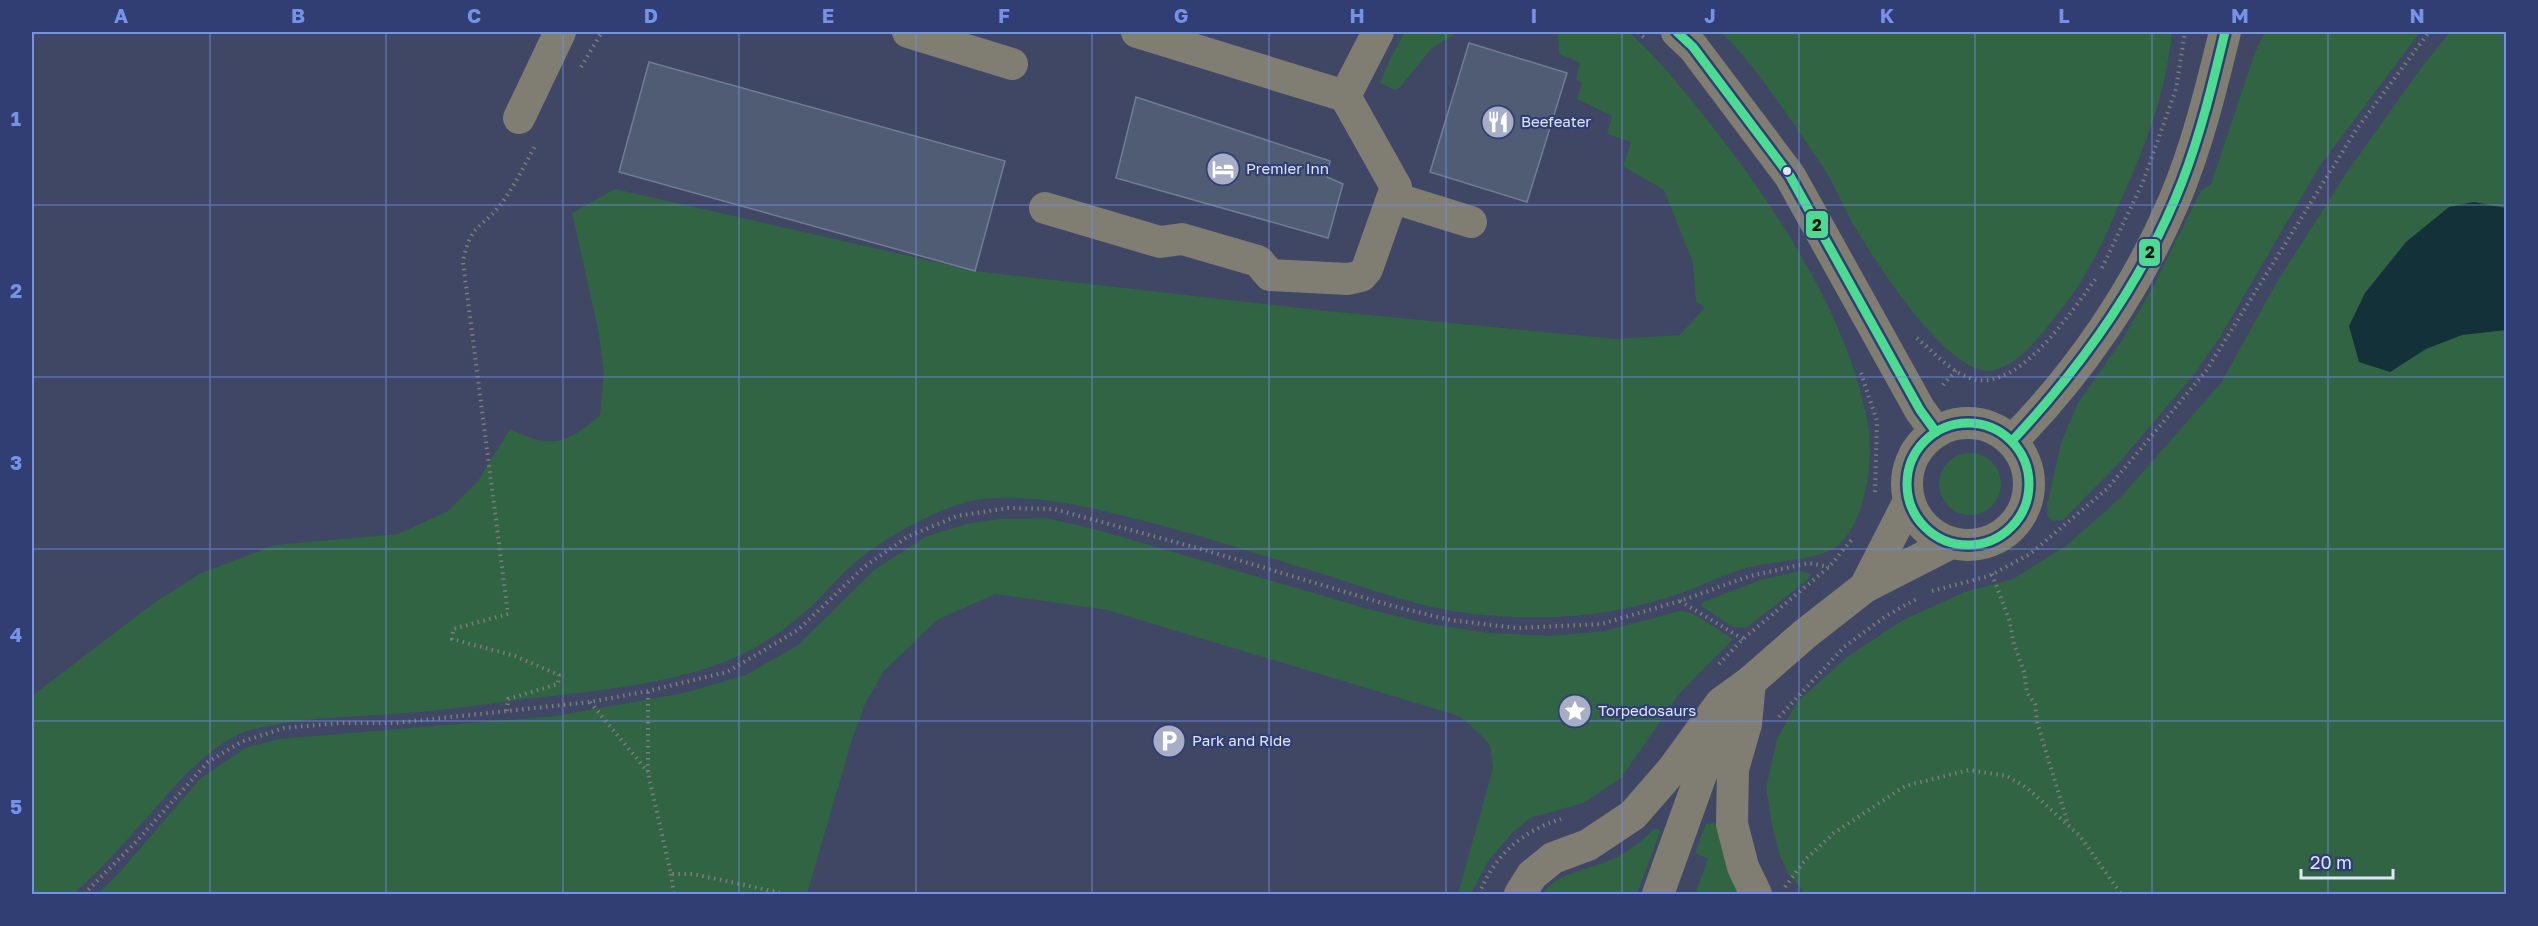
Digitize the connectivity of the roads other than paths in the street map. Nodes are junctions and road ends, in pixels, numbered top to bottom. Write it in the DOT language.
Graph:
graph roads {
  1 [pos="560,32"];
  2 [pos="908,32"];
  3 [pos="1137,32"];
  4 [pos="1378,32"];
  5 [pos="2225,32"];
  6 [pos="1666,39"];
  7 [pos="1012,64"];
  8 [pos="1346,96"];
  9 [pos="530,127"];
  10 [pos="1394,198"];
  11 [pos="1045,208"];
  12 [pos="1472,222"];
  13 [pos="1936,432"];
  14 [pos="2012,441"];
  15 [pos="1909,501"];
  16 [pos="1951,543"];
  17 [pos="1865,587"];
  18 [pos="1750,682"];
  19 [pos="1774,887"];
  20 [pos="1520,894"];
  21 [pos="1658,894"];
  1 -- 9 [label="street"];
  2 -- 7 [label="street"];
  3 -- 8 [label="street"];
  4 -- 8 [label="street"];
  5 -- 14 [label="street"];
  6 -- 13 [label="street"];
  8 -- 10 [label="street"];
  10 -- 11 [label="street"];
  10 -- 12 [label="street"];
  13 -- 14 [label="street"];
  13 -- 15 [label="street"];
  14 -- 16 [label="street"];
  15 -- 16 [label="street"];
  15 -- 17 [label="street"];
  16 -- 17 [label="street"];
  17 -- 18 [label="street"];
  18 -- 19 [label="street"];
  18 -- 20 [label="street"];
  18 -- 21 [label="street"];
}
